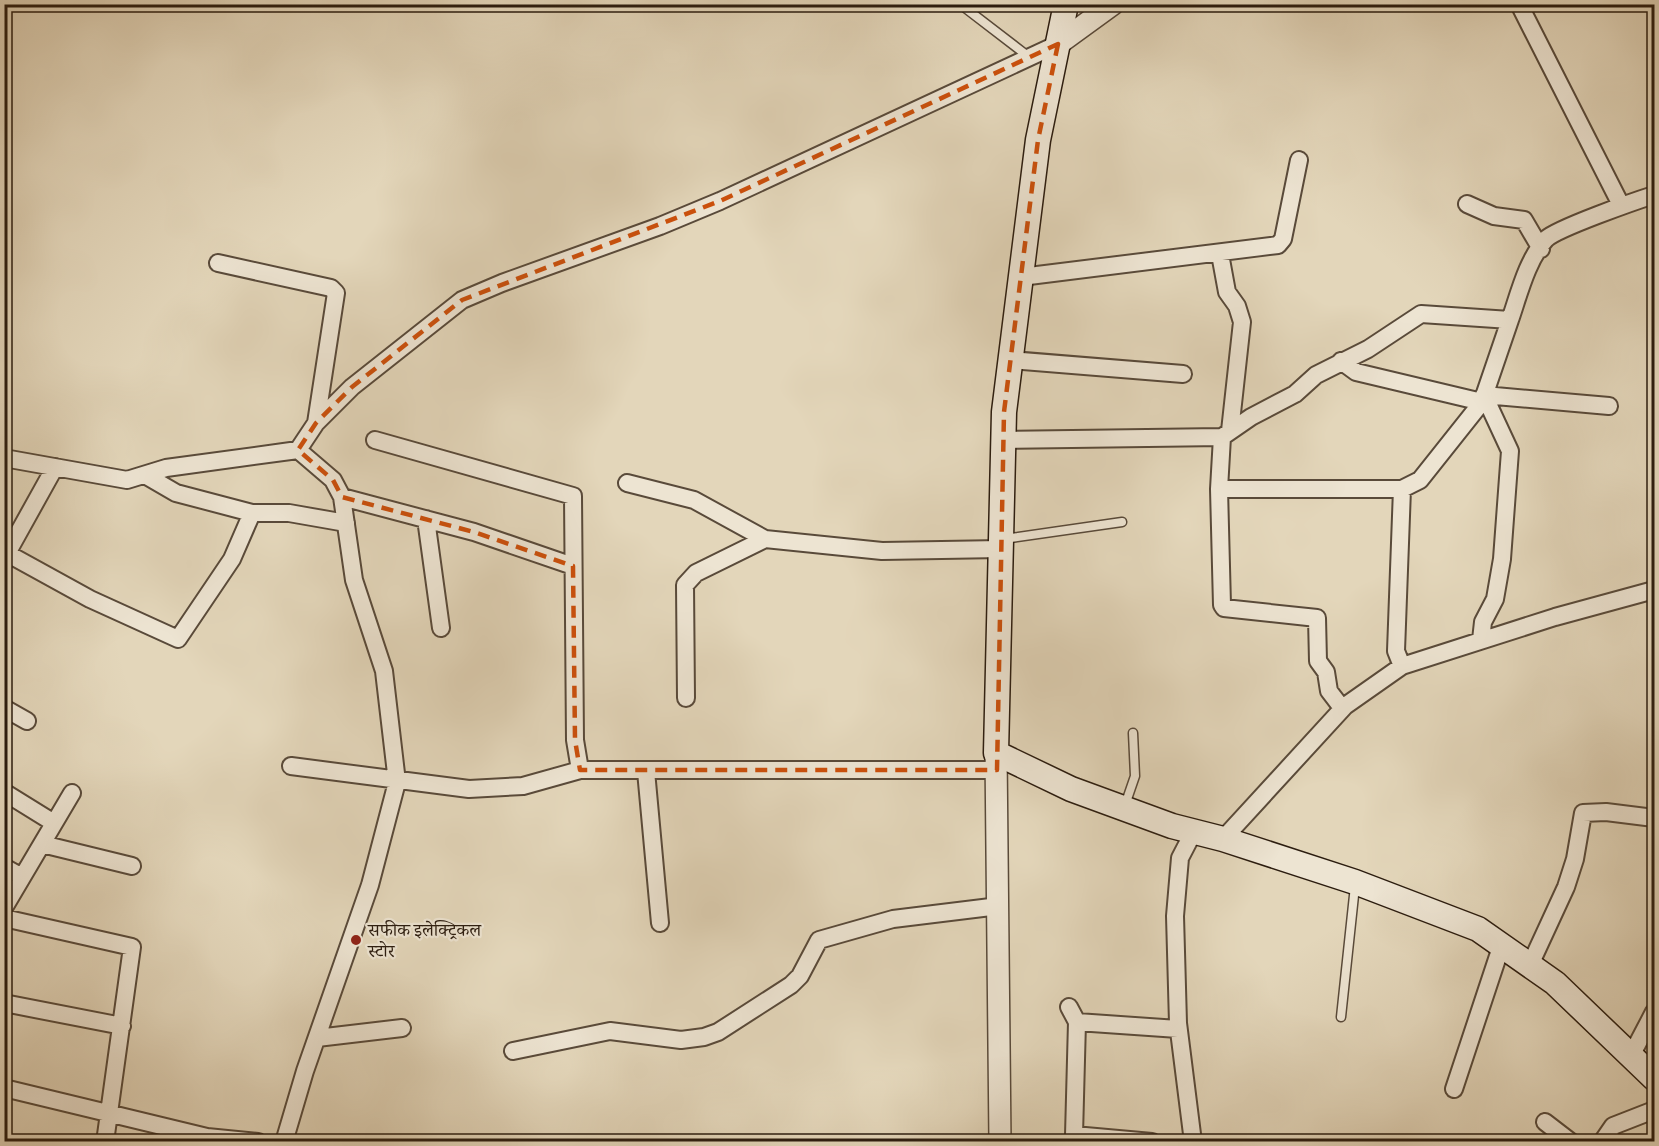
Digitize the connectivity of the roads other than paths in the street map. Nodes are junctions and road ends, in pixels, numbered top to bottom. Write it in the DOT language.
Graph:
graph roads {
  1 [pos="960,4"];
  2 [pos="1066,4"];
  3 [pos="1113,4"];
  4 [pos="1519,4"];
  5 [pos="1058,44"];
  6 [pos="1030,57"];
  7 [pos="1299,160"];
  8 [pos="1654,195"];
  9 [pos="1467,204"];
  10 [pos="1622,205"];
  11 [pos="1541,249"];
  12 [pos="1220,254"];
  13 [pos="218,263"];
  14 [pos="1021,277"];
  15 [pos="1510,320"];
  16 [pos="1011,360"];
  17 [pos="1341,361"];
  18 [pos="1183,374"];
  19 [pos="1483,398"];
  20 [pos="1609,406"];
  21 [pos="316,423"];
  22 [pos="1226,434"];
  23 [pos="375,440"];
  24 [pos="1003,440"];
  25 [pos="298,450"];
  26 [pos="4,458"];
  27 [pos="55,467"];
  28 [pos="145,475"];
  29 [pos="627,483"];
  30 [pos="1219,489"];
  31 [pos="1402,489"];
  32 [pos="342,497"];
  33 [pos="252,513"];
  34 [pos="426,519"];
  35 [pos="1122,522"];
  36 [pos="346,523"];
  37 [pos="765,539"];
  38 [pos="1001,544"];
  39 [pos="573,566"];
  40 [pos="1654,590"];
  41 [pos="441,628"];
  42 [pos="1481,640"];
  43 [pos="1402,666"];
  44 [pos="686,698"];
  45 [pos="4,708"];
  46 [pos="1342,708"];
  47 [pos="27,721"];
  48 [pos="1133,734"];
  49 [pos="997,762"];
  50 [pos="291,766"];
  51 [pos="580,770"];
  52 [pos="646,771"];
  53 [pos="398,782"];
  54 [pos="4,792"];
  55 [pos="72,793"];
  56 [pos="1124,808"];
  57 [pos="1654,818"];
  58 [pos="54,823"];
  59 [pos="1194,831"];
  60 [pos="1223,839"];
  61 [pos="42,843"];
  62 [pos="132,866"];
  63 [pos="4,867"];
  64 [pos="22,877"];
  65 [pos="1355,882"];
  66 [pos="999,906"];
  67 [pos="4,908"];
  68 [pos="4,918"];
  69 [pos="660,922"];
  70 [pos="1502,944"];
  71 [pos="1530,964"];
  72 [pos="4,1003"];
  73 [pos="1654,1012"];
  74 [pos="1341,1017"];
  75 [pos="122,1026"];
  76 [pos="402,1028"];
  77 [pos="1178,1029"];
  78 [pos="317,1038"];
  79 [pos="513,1051"];
  80 [pos="1631,1056"];
  81 [pos="1654,1078"];
  82 [pos="4,1088"];
  83 [pos="1454,1089"];
  84 [pos="1654,1110"];
  85 [pos="110,1114"];
  86 [pos="1545,1122"];
  87 [pos="288,1141"];
  88 [pos="105,1142"];
  89 [pos="258,1142"];
  90 [pos="1000,1142"];
  91 [pos="1152,1142"];
  92 [pos="1193,1142"];
  93 [pos="1571,1142"];
  94 [pos="1602,1142"];
  1 -- 6 [label="lane"];
  2 -- 5 [label="main road"];
  3 -- 5 [label="street"];
  4 -- 10 [label="street"];
  5 -- 6 [label="street"];
  5 -- 14 [label="main road"];
  6 -- 21 [label="street"];
  7 -- 12 [label="street"];
  8 -- 10 [label="street"];
  9 -- 11 [label="street"];
  10 -- 11 [label="street"];
  11 -- 15 [label="street"];
  12 -- 14 [label="street"];
  12 -- 22 [label="street"];
  13 -- 21 [label="street"];
  14 -- 16 [label="main road"];
  15 -- 17 [label="street"];
  15 -- 19 [label="street"];
  16 -- 18 [label="street"];
  16 -- 24 [label="main road"];
  17 -- 19 [label="street"];
  17 -- 22 [label="street"];
  19 -- 20 [label="street"];
  19 -- 31 [label="street"];
  19 -- 42 [label="street"];
  21 -- 25 [label="street"];
  22 -- 24 [label="street"];
  22 -- 30 [label="street"];
  23 -- 39 [label="street"];
  24 -- 38 [label="main road"];
  25 -- 28 [label="street"];
  25 -- 32 [label="street"];
  26 -- 27 [label="street"];
  27 -- 28 [label="street"];
  27 -- 33 [label="street"];
  28 -- 33 [label="street"];
  29 -- 37 [label="street"];
  30 -- 31 [label="street"];
  30 -- 46 [label="street"];
  31 -- 43 [label="street"];
  32 -- 34 [label="street"];
  32 -- 36 [label="street"];
  33 -- 36 [label="street"];
  34 -- 39 [label="street"];
  34 -- 41 [label="street"];
  35 -- 38 [label="lane"];
  36 -- 53 [label="street"];
  37 -- 38 [label="street"];
  37 -- 44 [label="street"];
  38 -- 49 [label="main road"];
  39 -- 51 [label="street"];
  40 -- 42 [label="street"];
  42 -- 43 [label="street"];
  43 -- 46 [label="street"];
  45 -- 47 [label="street"];
  46 -- 60 [label="street"];
  48 -- 56 [label="lane"];
  49 -- 52 [label="street"];
  49 -- 56 [label="main road"];
  49 -- 66 [label="street"];
  50 -- 53 [label="street"];
  51 -- 52 [label="street"];
  51 -- 53 [label="street"];
  52 -- 69 [label="street"];
  53 -- 78 [label="street"];
  54 -- 58 [label="street"];
  55 -- 58 [label="street"];
  56 -- 59 [label="main road"];
  57 -- 71 [label="street"];
  58 -- 61 [label="street"];
  59 -- 60 [label="main road"];
  59 -- 77 [label="street"];
  60 -- 65 [label="main road"];
  61 -- 62 [label="street"];
  61 -- 64 [label="street"];
  63 -- 64 [label="street"];
  64 -- 67 [label="street"];
  65 -- 70 [label="main road"];
  65 -- 74 [label="lane"];
  66 -- 79 [label="street"];
  66 -- 90 [label="street"];
  68 -- 75 [label="street"];
  70 -- 71 [label="main road"];
  70 -- 83 [label="street"];
  71 -- 80 [label="main road"];
  72 -- 75 [label="street"];
  73 -- 80 [label="street"];
  75 -- 85 [label="street"];
  76 -- 78 [label="street"];
  77 -- 91 [label="street"];
  77 -- 92 [label="street"];
  78 -- 87 [label="street"];
  80 -- 81 [label="main road"];
  82 -- 85 [label="street"];
  84 -- 94 [label="street"];
  85 -- 88 [label="street"];
  85 -- 89 [label="street"];
  86 -- 93 [label="street"];
}
